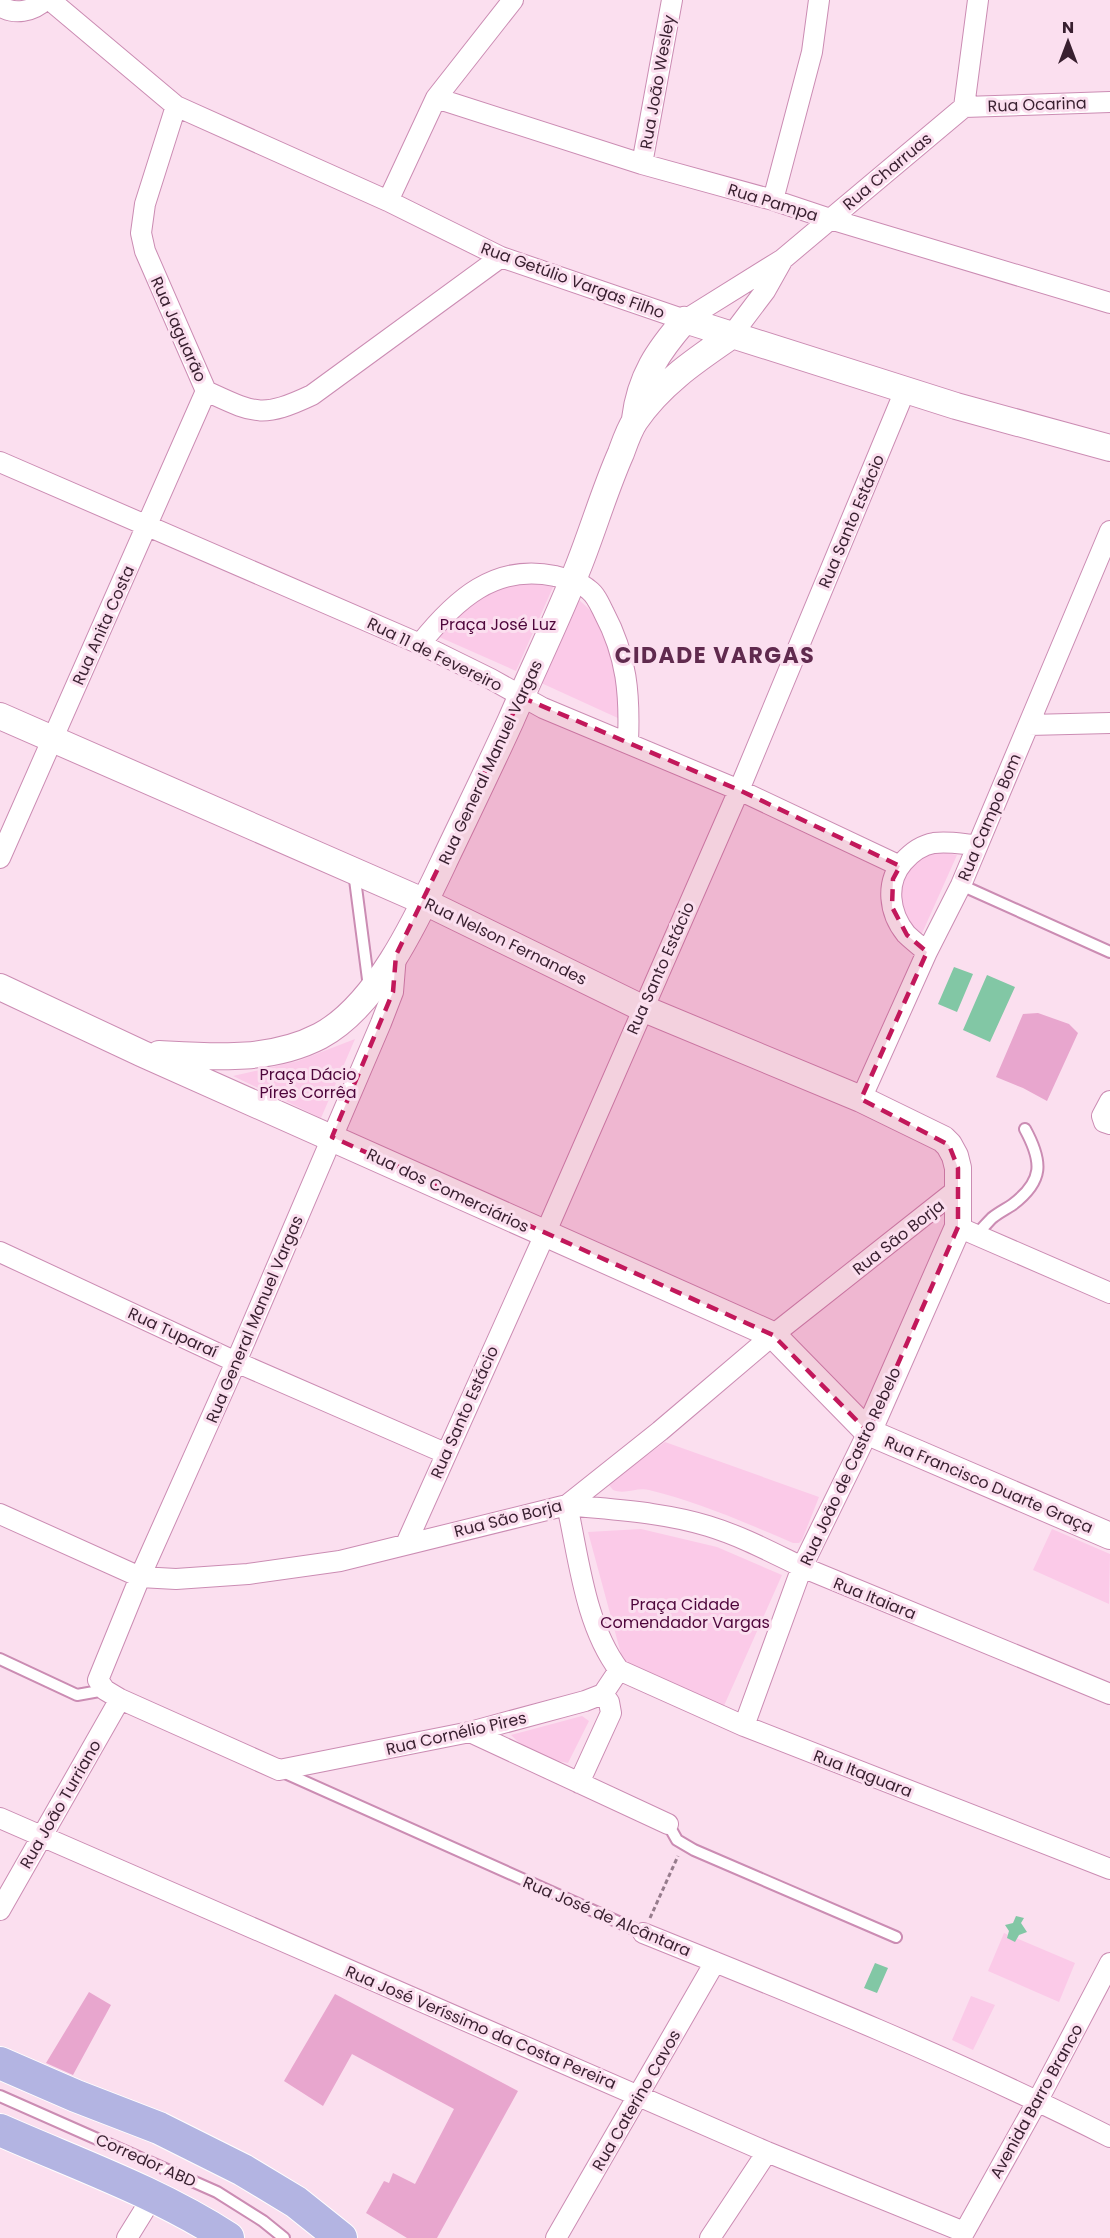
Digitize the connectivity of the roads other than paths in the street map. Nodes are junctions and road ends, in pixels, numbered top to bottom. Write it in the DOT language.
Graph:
graph roads {
  1 [pos="45,0"];
  2 [pos="50,0"];
  3 [pos="513,0"];
  4 [pos="672,0"];
  5 [pos="819,0"];
  6 [pos="978,0"];
  7 [pos="0,6"];
  8 [pos="436,98"];
  9 [pos="1110,102"];
  10 [pos="176,106"];
  11 [pos="964,107"];
  12 [pos="642,164"];
  13 [pos="773,200"];
  14 [pos="388,201"];
  15 [pos="830,219"];
  16 [pos="501,257"];
  17 [pos="783,259"];
  18 [pos="1110,303"];
  19 [pos="678,329"];
  20 [pos="731,336"];
  21 [pos="702,356"];
  22 [pos="906,388"];
  23 [pos="206,391"];
  24 [pos="634,422"];
  25 [pos="1110,448"];
  26 [pos="0,462"];
  27 [pos="146,526"];
  28 [pos="1110,531"];
  29 [pos="572,580"];
  30 [pos="420,644"];
  31 [pos="521,697"];
  32 [pos="0,716"];
  33 [pos="1110,723"];
  34 [pos="1029,725"];
  35 [pos="52,739"];
  36 [pos="628,742"];
  37 [pos="739,790"];
  38 [pos="976,845"];
  39 [pos="0,858"];
  40 [pos="900,866"];
  41 [pos="354,871"];
  42 [pos="961,885"];
  43 [pos="425,902"];
  44 [pos="927,952"];
  45 [pos="1110,952"];
  46 [pos="396,955"];
  47 [pos="0,987"];
  48 [pos="369,991"];
  49 [pos="642,1008"];
  50 [pos="143,1054"];
  51 [pos="861,1100"];
  52 [pos="1110,1101"];
  53 [pos="1110,1124"];
  54 [pos="1025,1129"];
  55 [pos="332,1137"];
  56 [pos="963,1215"];
  57 [pos="545,1234"];
  58 [pos="0,1252"];
  59 [pos="1110,1293"];
  60 [pos="773,1335"];
  61 [pos="236,1362"];
  62 [pos="868,1432"];
  63 [pos="446,1453"];
  64 [pos="567,1505"];
  65 [pos="0,1514"];
  66 [pos="1110,1536"];
  67 [pos="406,1544"];
  68 [pos="802,1567"];
  69 [pos="140,1577"];
  70 [pos="0,1659"];
  71 [pos="619,1670"];
  72 [pos="108,1690"];
  73 [pos="603,1694"];
  74 [pos="1110,1694"];
  75 [pos="744,1726"];
  76 [pos="470,1732"];
  77 [pos="279,1770"];
  78 [pos="579,1783"];
  79 [pos="0,1818"];
  80 [pos="668,1824"];
  81 [pos="43,1837"];
  82 [pos="1110,1869"];
  83 [pos="0,1910"];
  84 [pos="642,1933"];
  85 [pos="896,1937"];
  86 [pos="715,1962"];
  87 [pos="1110,1963"];
  88 [pos="0,2063"];
  89 [pos="0,2096"];
  90 [pos="639,2096"];
  91 [pos="1038,2100"];
  92 [pos="0,2130"];
  93 [pos="1110,2137"];
  94 [pos="767,2152"];
  95 [pos="153,2196"];
  96 [pos="962,2235"];
  97 [pos="127,2238"];
  98 [pos="228,2238"];
  99 [pos="284,2238"];
  100 [pos="341,2238"];
  101 [pos="556,2238"];
  102 [pos="710,2238"];
  1 -- 7 [label="street"];
  2 -- 10 [label="street, Rua Getúlio Vargas Filho"];
  3 -- 8 [label="street"];
  4 -- 12 [label="street, Rua João Wesley"];
  5 -- 13 [label="street"];
  6 -- 11 [label="street"];
  8 -- 12 [label="street, Rua Pampa"];
  8 -- 14 [label="street"];
  9 -- 11 [label="street, Rua Ocarina"];
  10 -- 14 [label="street, Rua Getúlio Vargas Filho"];
  10 -- 23 [label="street, Rua Jaguarão"];
  11 -- 15 [label="street, Rua Charruas"];
  12 -- 13 [label="street, Rua Pampa"];
  13 -- 15 [label="street, Rua Pampa"];
  14 -- 16 [label="street, Rua Getúlio Vargas Filho"];
  15 -- 17 [label="street, Rua Charruas"];
  15 -- 18 [label="street, Rua Pampa"];
  16 -- 19 [label="street, Rua Getúlio Vargas Filho"];
  16 -- 23 [label="street, Rua Jaguarão"];
  17 -- 19 [label="street, Rua Charruas"];
  17 -- 20 [label="street, Rua Charruas"];
  19 -- 20 [label="street, Rua Getúlio Vargas Filho"];
  19 -- 21 [label="street"];
  19 -- 24 [label="street, Rua General Manuel Vargas"];
  20 -- 21 [label="street, Rua General Manuel Vargas"];
  20 -- 22 [label="street, Rua Getúlio Vargas Filho"];
  21 -- 24 [label="street, Rua General Manuel Vargas"];
  22 -- 25 [label="street, Rua Getúlio Vargas Filho"];
  22 -- 37 [label="street, Rua Santo Estácio"];
  23 -- 27 [label="street, Rua Anita Costa"];
  24 -- 29 [label="street, Rua General Manuel Vargas"];
  26 -- 27 [label="street, Rua 11 de Fevereiro"];
  27 -- 30 [label="street, Rua 11 de Fevereiro"];
  27 -- 35 [label="street, Rua Anita Costa"];
  28 -- 34 [label="street, Rua Campo Bom"];
  29 -- 30 [label="street"];
  29 -- 31 [label="street, Rua General Manuel Vargas"];
  29 -- 36 [label="street"];
  30 -- 31 [label="street, Rua 11 de Fevereiro"];
  31 -- 36 [label="street, Rua 11 de Fevereiro"];
  31 -- 43 [label="street, Rua General Manuel Vargas"];
  32 -- 35 [label="street, Rua Nelson Fernandes"];
  33 -- 34 [label="street"];
  34 -- 38 [label="street, Rua Campo Bom"];
  35 -- 39 [label="street, Rua Anita Costa"];
  35 -- 41 [label="street, Rua Nelson Fernandes"];
  36 -- 37 [label="street, Rua 11 de Fevereiro"];
  37 -- 40 [label="street, Rua 11 de Fevereiro"];
  37 -- 49 [label="street, Rua Santo Estácio"];
  38 -- 40 [label="street"];
  38 -- 42 [label="street, Rua Campo Bom"];
  40 -- 44 [label="street"];
  41 -- 43 [label="street, Rua Nelson Fernandes"];
  41 -- 48 [label="lane"];
  42 -- 44 [label="street, Rua Campo Bom"];
  42 -- 45 [label="lane"];
  43 -- 46 [label="street"];
  43 -- 49 [label="street, Rua Nelson Fernandes"];
  44 -- 51 [label="street, Rua Campo Bom"];
  46 -- 48 [label="street"];
  46 -- 55 [label="street, Rua General Manuel Vargas"];
  47 -- 50 [label="street, Rua dos Comerciários"];
  48 -- 50 [label="street"];
  49 -- 51 [label="street, Rua Nelson Fernandes"];
  49 -- 57 [label="street, Rua Santo Estácio"];
  50 -- 55 [label="street, Rua dos Comerciários"];
  51 -- 56 [label="street, Rua Nelson Fernandes"];
  52 -- 53 [label="street"];
  54 -- 56 [label="lane"];
  55 -- 57 [label="street, Rua dos Comerciários"];
  55 -- 61 [label="street, Rua General Manuel Vargas"];
  56 -- 59 [label="street"];
  56 -- 60 [label="street, Rua São Borja"];
  56 -- 62 [label="street, Rua João de Castro Rebelo"];
  57 -- 60 [label="street, Rua dos Comerciários"];
  57 -- 63 [label="street, Rua Santo Estácio"];
  58 -- 61 [label="street, Rua Tuparaí"];
  60 -- 62 [label="street, Rua dos Comerciários"];
  60 -- 64 [label="street, Rua São Borja"];
  61 -- 63 [label="street, Rua Tuparaí"];
  61 -- 69 [label="street, Rua General Manuel Vargas"];
  62 -- 66 [label="street, Rua Francisco Duarte Graça"];
  62 -- 68 [label="street, Rua João de Castro Rebelo"];
  63 -- 67 [label="street, Rua Santo Estácio"];
  64 -- 67 [label="street, Rua São Borja"];
  64 -- 68 [label="street, Rua Itaiara"];
  64 -- 71 [label="street"];
  65 -- 69 [label="street, Rua São Borja"];
  67 -- 69 [label="street, Rua São Borja"];
  68 -- 74 [label="street, Rua Itaiara"];
  68 -- 75 [label="street, Rua João de Castro Rebelo"];
  69 -- 72 [label="street, Rua General Manuel Vargas"];
  70 -- 72 [label="lane"];
  71 -- 73 [label="street"];
  71 -- 75 [label="street, Rua Itaguara"];
  72 -- 77 [label="street, Rua José de Alcântara"];
  72 -- 81 [label="street, Rua João Turriano"];
  73 -- 76 [label="street, Rua Cornélio Pires"];
  73 -- 78 [label="street"];
  75 -- 82 [label="street, Rua Itaguara"];
  76 -- 77 [label="street, Rua Cornélio Pires"];
  76 -- 78 [label="street"];
  77 -- 84 [label="lane, Rua José de Alcântara"];
  78 -- 80 [label="street"];
  79 -- 81 [label="street, Rua José Veríssimo da Costa Pereira"];
  80 -- 85 [label="lane"];
  81 -- 83 [label="street, Rua João Turriano"];
  81 -- 90 [label="street, Rua José Veríssimo da Costa Pereira"];
  84 -- 86 [label="street, Rua José de Alcântara"];
  86 -- 90 [label="street, Rua Caterino Cavos"];
  86 -- 91 [label="street, Rua José de Alcântara"];
  87 -- 91 [label="street, Avenida Barro Branco"];
  88 -- 100 [label="main road"];
  89 -- 99 [label="lane, Corredor ABD"];
  90 -- 94 [label="street, Rua José Veríssimo da Costa Pereira"];
  90 -- 101 [label="street, Rua Caterino Cavos"];
  91 -- 93 [label="street, Rua José de Alcântara"];
  91 -- 96 [label="street, Avenida Barro Branco"];
  92 -- 95 [label="main road"];
  94 -- 96 [label="street, Rua José Veríssimo da Costa Pereira"];
  94 -- 102 [label="street"];
  95 -- 97 [label="street"];
  95 -- 98 [label="main road"];
}
